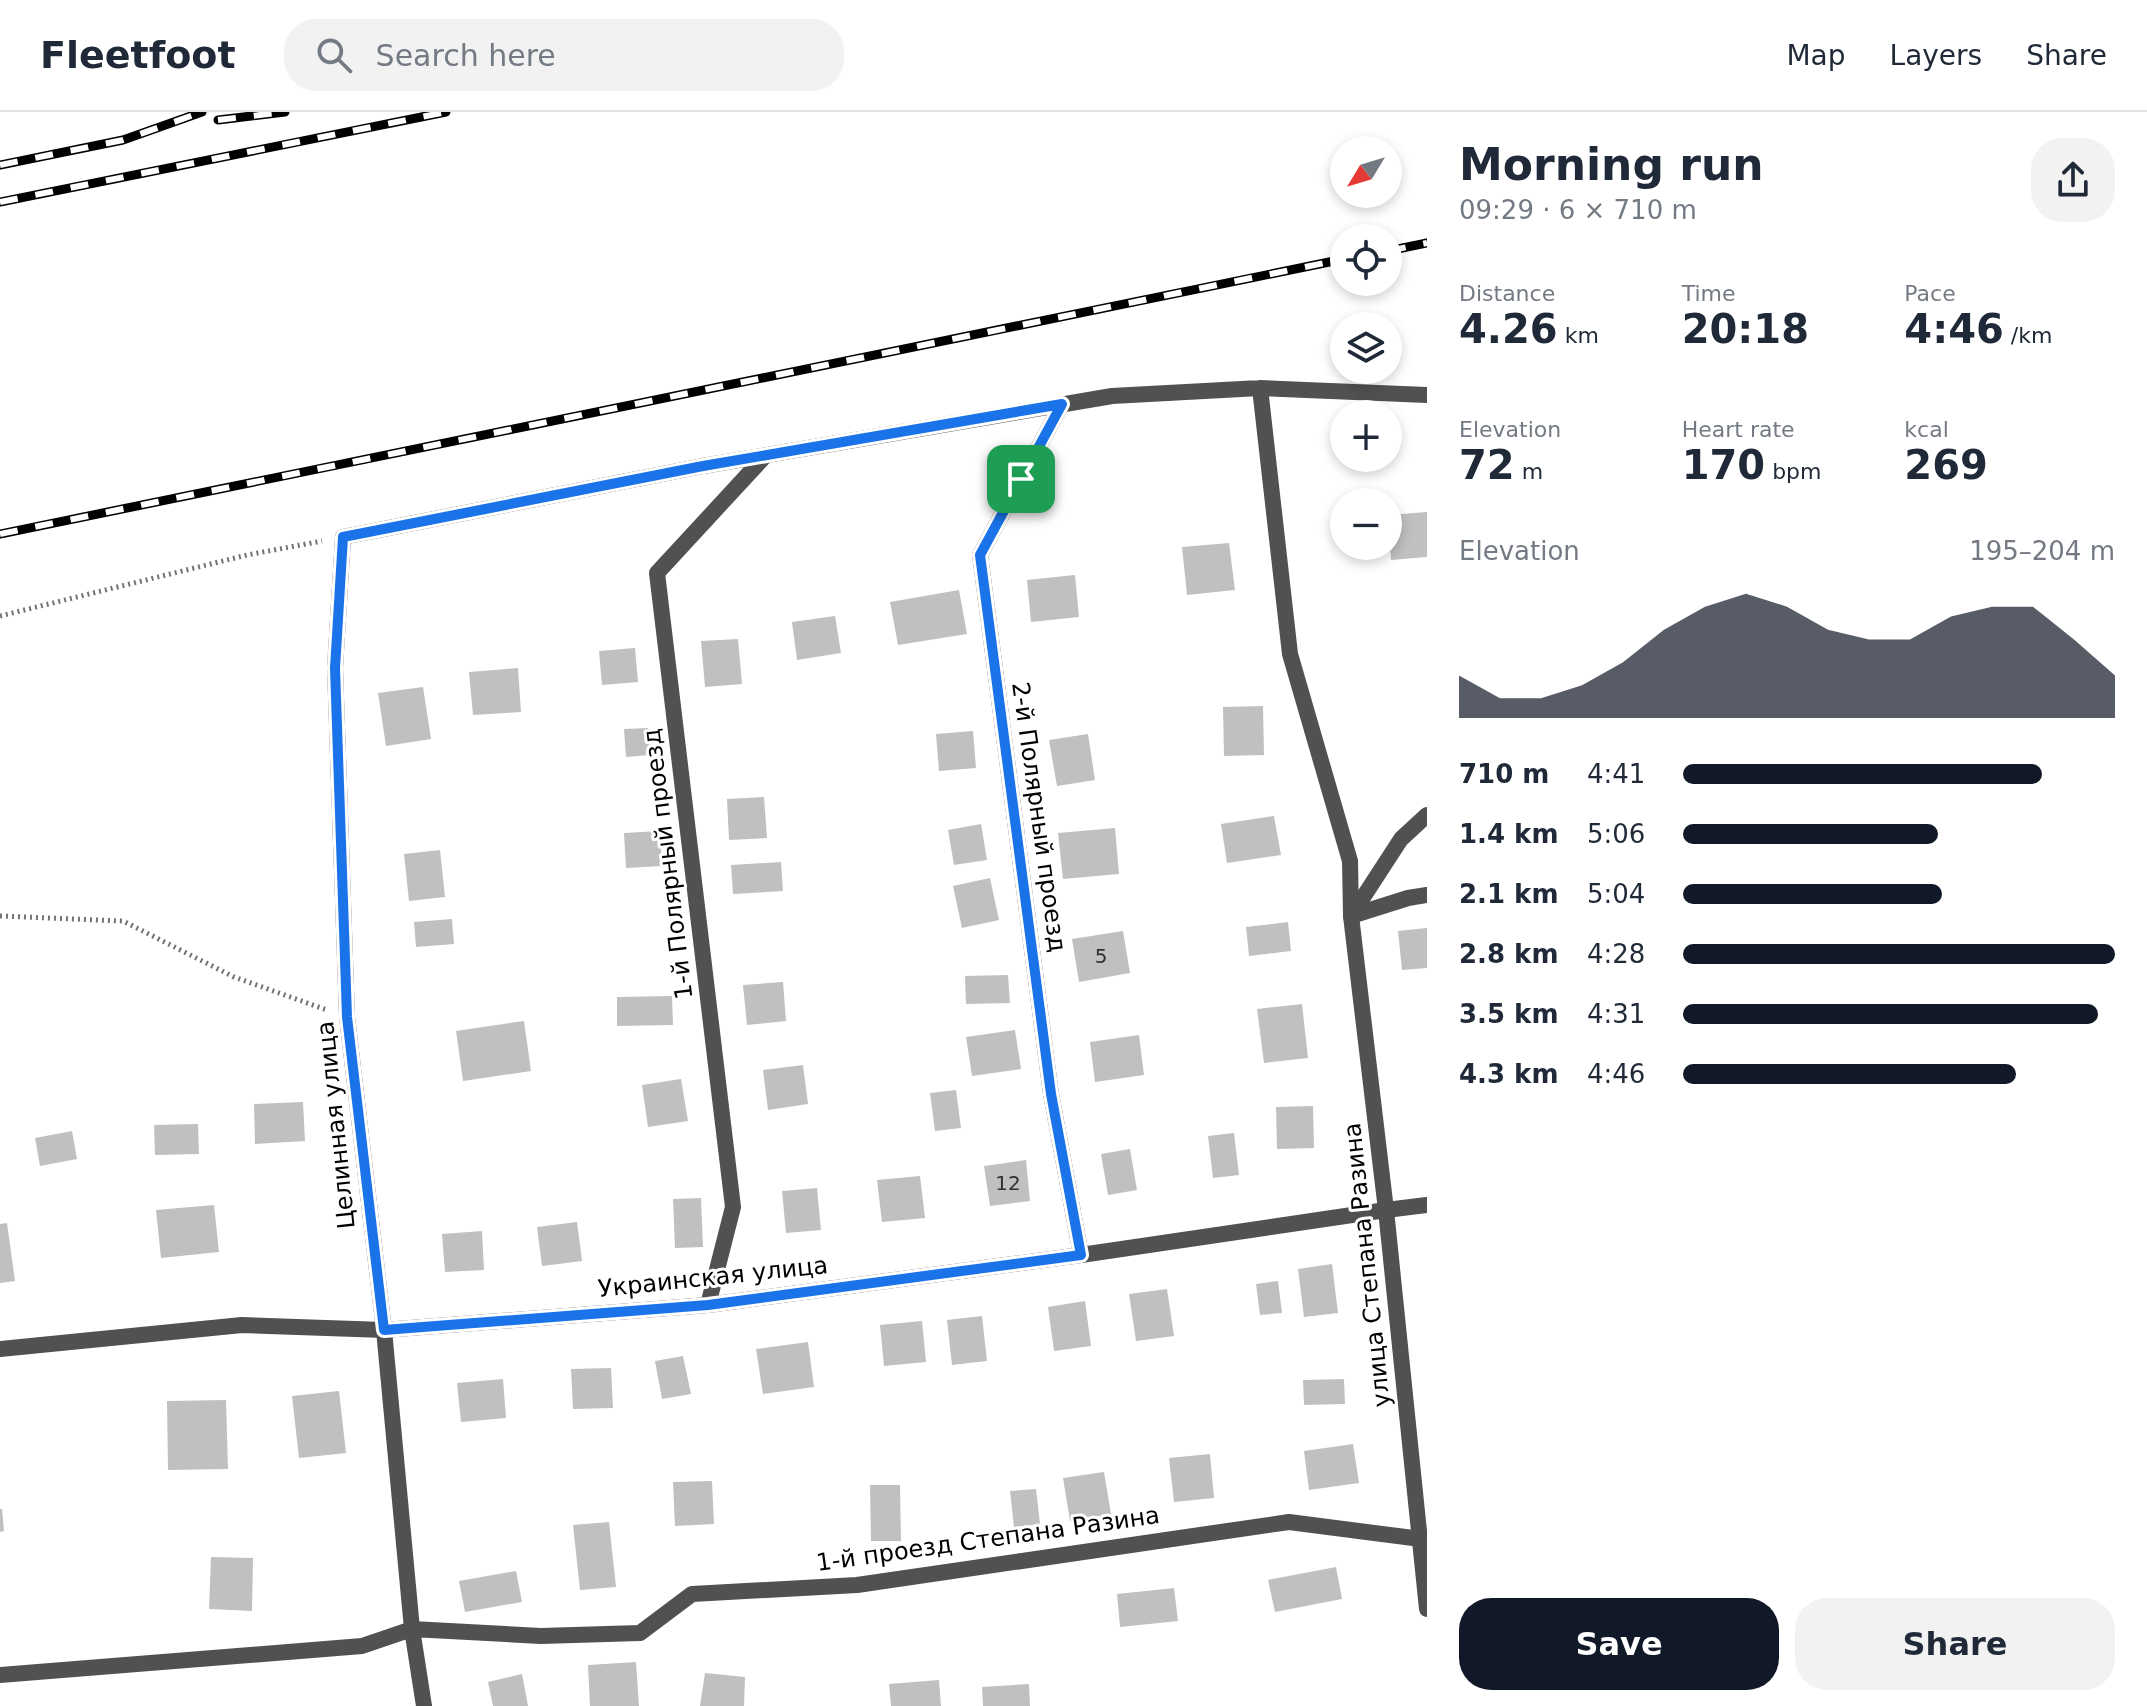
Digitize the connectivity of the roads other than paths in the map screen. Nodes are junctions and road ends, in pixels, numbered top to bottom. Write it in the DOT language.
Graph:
graph roads {
  1 [pos="1260,388"];
  2 [pos="1427,395"];
  3 [pos="1062,404"];
  4 [pos="765,456"];
  5 [pos="1427,815"];
  6 [pos="1427,895"];
  7 [pos="1351,916"];
  8 [pos="1427,1205"];
  9 [pos="1386,1210"];
  10 [pos="1081,1255"];
  11 [pos="708,1305"];
  12 [pos="384,1330"];
  13 [pos="0,1349"];
  14 [pos="1421,1539"];
  15 [pos="1427,1609"];
  16 [pos="412,1629"];
  17 [pos="0,1675"];
  18 [pos="424,1706"];
  1 -- 2 [label="street"];
  1 -- 3 [label="street"];
  1 -- 7 [label="street, улица Степана Разина"];
  3 -- 4 [label="street"];
  3 -- 10 [label="street, 2-й Полярный проезд"];
  4 -- 11 [label="street, 1-й Полярный проезд"];
  4 -- 12 [label="street, Целинная улица"];
  5 -- 7 [label="street"];
  6 -- 7 [label="street"];
  7 -- 9 [label="street, улица Степана Разина"];
  8 -- 9 [label="street, Украинская улица"];
  9 -- 10 [label="street, Украинская улица"];
  9 -- 14 [label="street, улица Степана Разина"];
  10 -- 11 [label="street, Украинская улица"];
  11 -- 12 [label="street, Украинская улица"];
  12 -- 13 [label="street, Украинская улица"];
  12 -- 16 [label="street, Целинная улица"];
  14 -- 15 [label="street, улица Степана Разина"];
  14 -- 16 [label="street, 1-й проезд Степана Разина"];
  16 -- 17 [label="street, 1-й проезд Степана Разина"];
  16 -- 18 [label="street, Целинная улица"];
}
